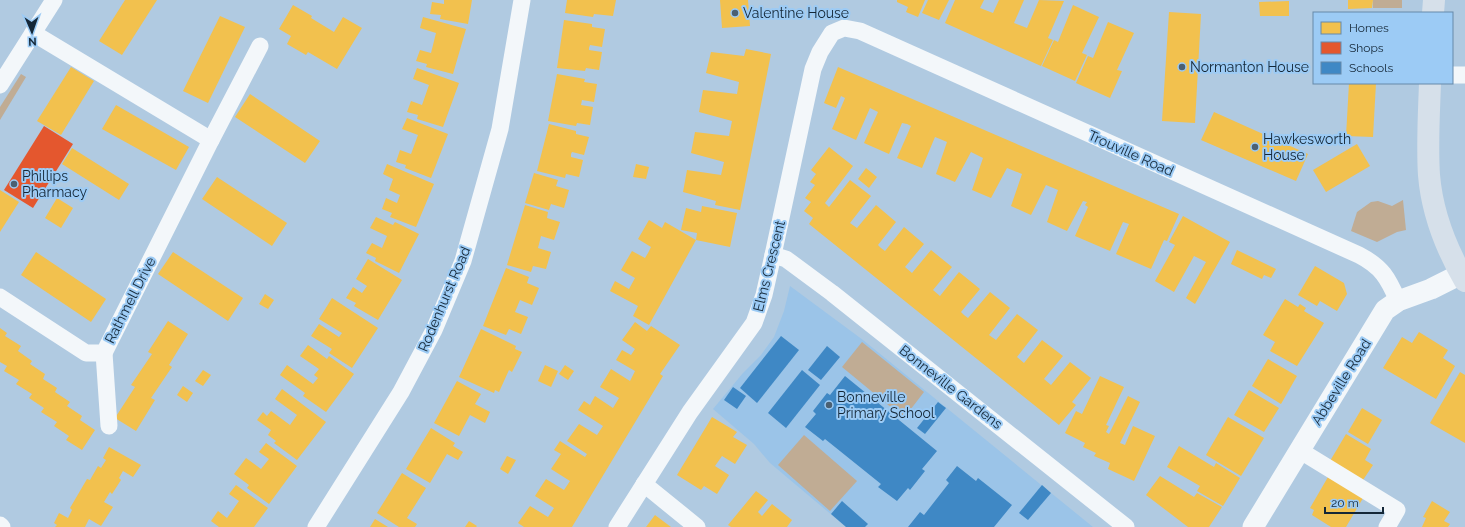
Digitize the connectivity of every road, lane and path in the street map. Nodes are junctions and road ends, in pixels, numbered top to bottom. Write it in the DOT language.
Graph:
graph roads {
  1 [pos="54,0"];
  2 [pos="522,0"];
  3 [pos="1434,0"];
  4 [pos="1433,12"];
  5 [pos="844,28"];
  6 [pos="33,33"];
  7 [pos="260,46"];
  8 [pos="1453,75"];
  9 [pos="1465,75"];
  10 [pos="1430,84"];
  11 [pos="0,85"];
  12 [pos="212,140"];
  13 [pos="773,255"];
  14 [pos="1463,278"];
  15 [pos="0,297"];
  16 [pos="1398,301"];
  17 [pos="104,353"];
  18 [pos="109,426"];
  19 [pos="1299,450"];
  20 [pos="644,484"];
  21 [pos="316,527"];
  22 [pos="617,527"];
  23 [pos="697,527"];
  24 [pos="1126,527"];
  25 [pos="1253,527"];
  26 [pos="1387,527"];
  1 -- 6 [label="street"];
  2 -- 21 [label="street, Rodenhurst Road"];
  3 -- 4 [label="highway"];
  5 -- 13 [label="street, Elms Crescent"];
  5 -- 16 [label="street, Trouville Road"];
  6 -- 11 [label="street"];
  6 -- 12 [label="street"];
  7 -- 12 [label="street, Rathmell Drive"];
  8 -- 9 [label="street"];
  10 -- 14 [label="highway"];
  12 -- 17 [label="street, Rathmell Drive"];
  13 -- 20 [label="street, Elms Crescent"];
  13 -- 24 [label="street, Bonneville Gardens"];
  14 -- 16 [label="street, Abbeville Road"];
  15 -- 17 [label="street, Rathmell Drive"];
  16 -- 19 [label="street, Abbeville Road"];
  17 -- 18 [label="street"];
  19 -- 25 [label="street, Abbeville Road"];
  19 -- 26 [label="street"];
  20 -- 22 [label="street, Elms Crescent"];
  20 -- 23 [label="street"];
}
